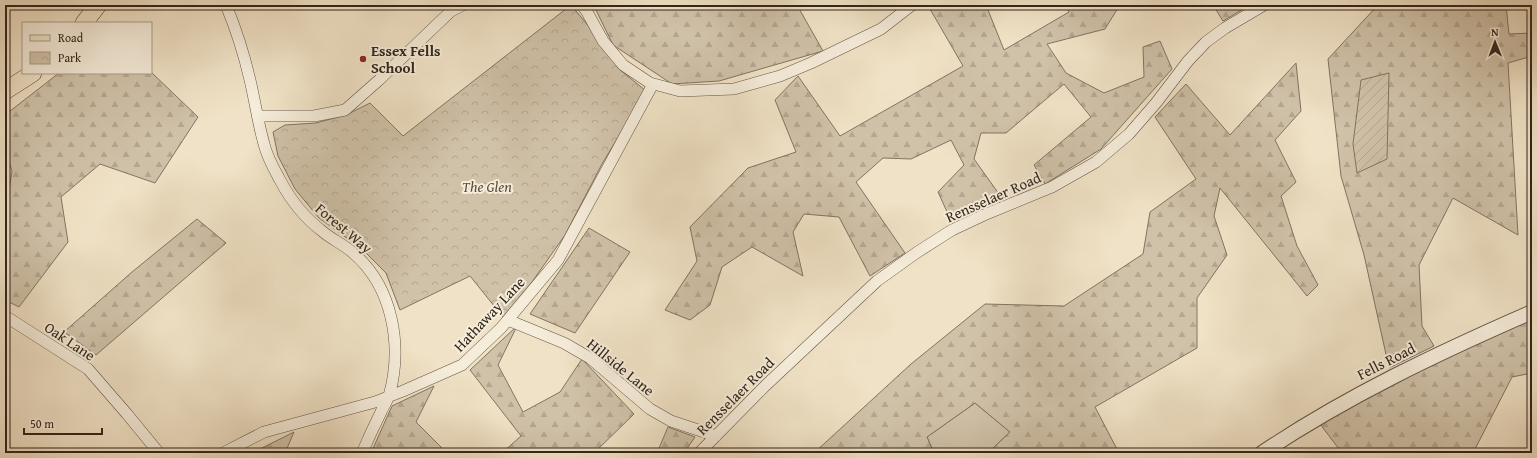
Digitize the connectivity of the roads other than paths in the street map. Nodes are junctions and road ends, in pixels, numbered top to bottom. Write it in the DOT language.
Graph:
graph roads {
  1 [pos="98,5"];
  2 [pos="226,5"];
  3 [pos="463,5"];
  4 [pos="582,5"];
  5 [pos="912,5"];
  6 [pos="1264,5"];
  7 [pos="85,22"];
  8 [pos="31,74"];
  9 [pos="653,84"];
  10 [pos="5,91"];
  11 [pos="258,116"];
  12 [pos="1532,312"];
  13 [pos="5,316"];
  14 [pos="508,320"];
  15 [pos="388,397"];
  16 [pos="716,436"];
  17 [pos="159,453"];
  18 [pos="223,453"];
  19 [pos="362,453"];
  20 [pos="699,453"];
  21 [pos="1262,453"];
  1 -- 7 [label="main road"];
  2 -- 11 [label="street, Forest Way"];
  3 -- 11 [label="street"];
  4 -- 9 [label="street"];
  5 -- 9 [label="street"];
  6 -- 16 [label="street, Rensselaer Road"];
  8 -- 10 [label="main road"];
  9 -- 14 [label="street, Hathaway Lane"];
  11 -- 15 [label="street, Forest Way"];
  12 -- 21 [label="street, Fells Road"];
  13 -- 17 [label="street, Oak Lane"];
  14 -- 15 [label="street, Hathaway Lane"];
  14 -- 16 [label="street, Hillside Lane"];
  15 -- 18 [label="street, Hathaway Lane"];
  15 -- 19 [label="street, Forest Way"];
  16 -- 20 [label="street, Rensselaer Road"];
}
